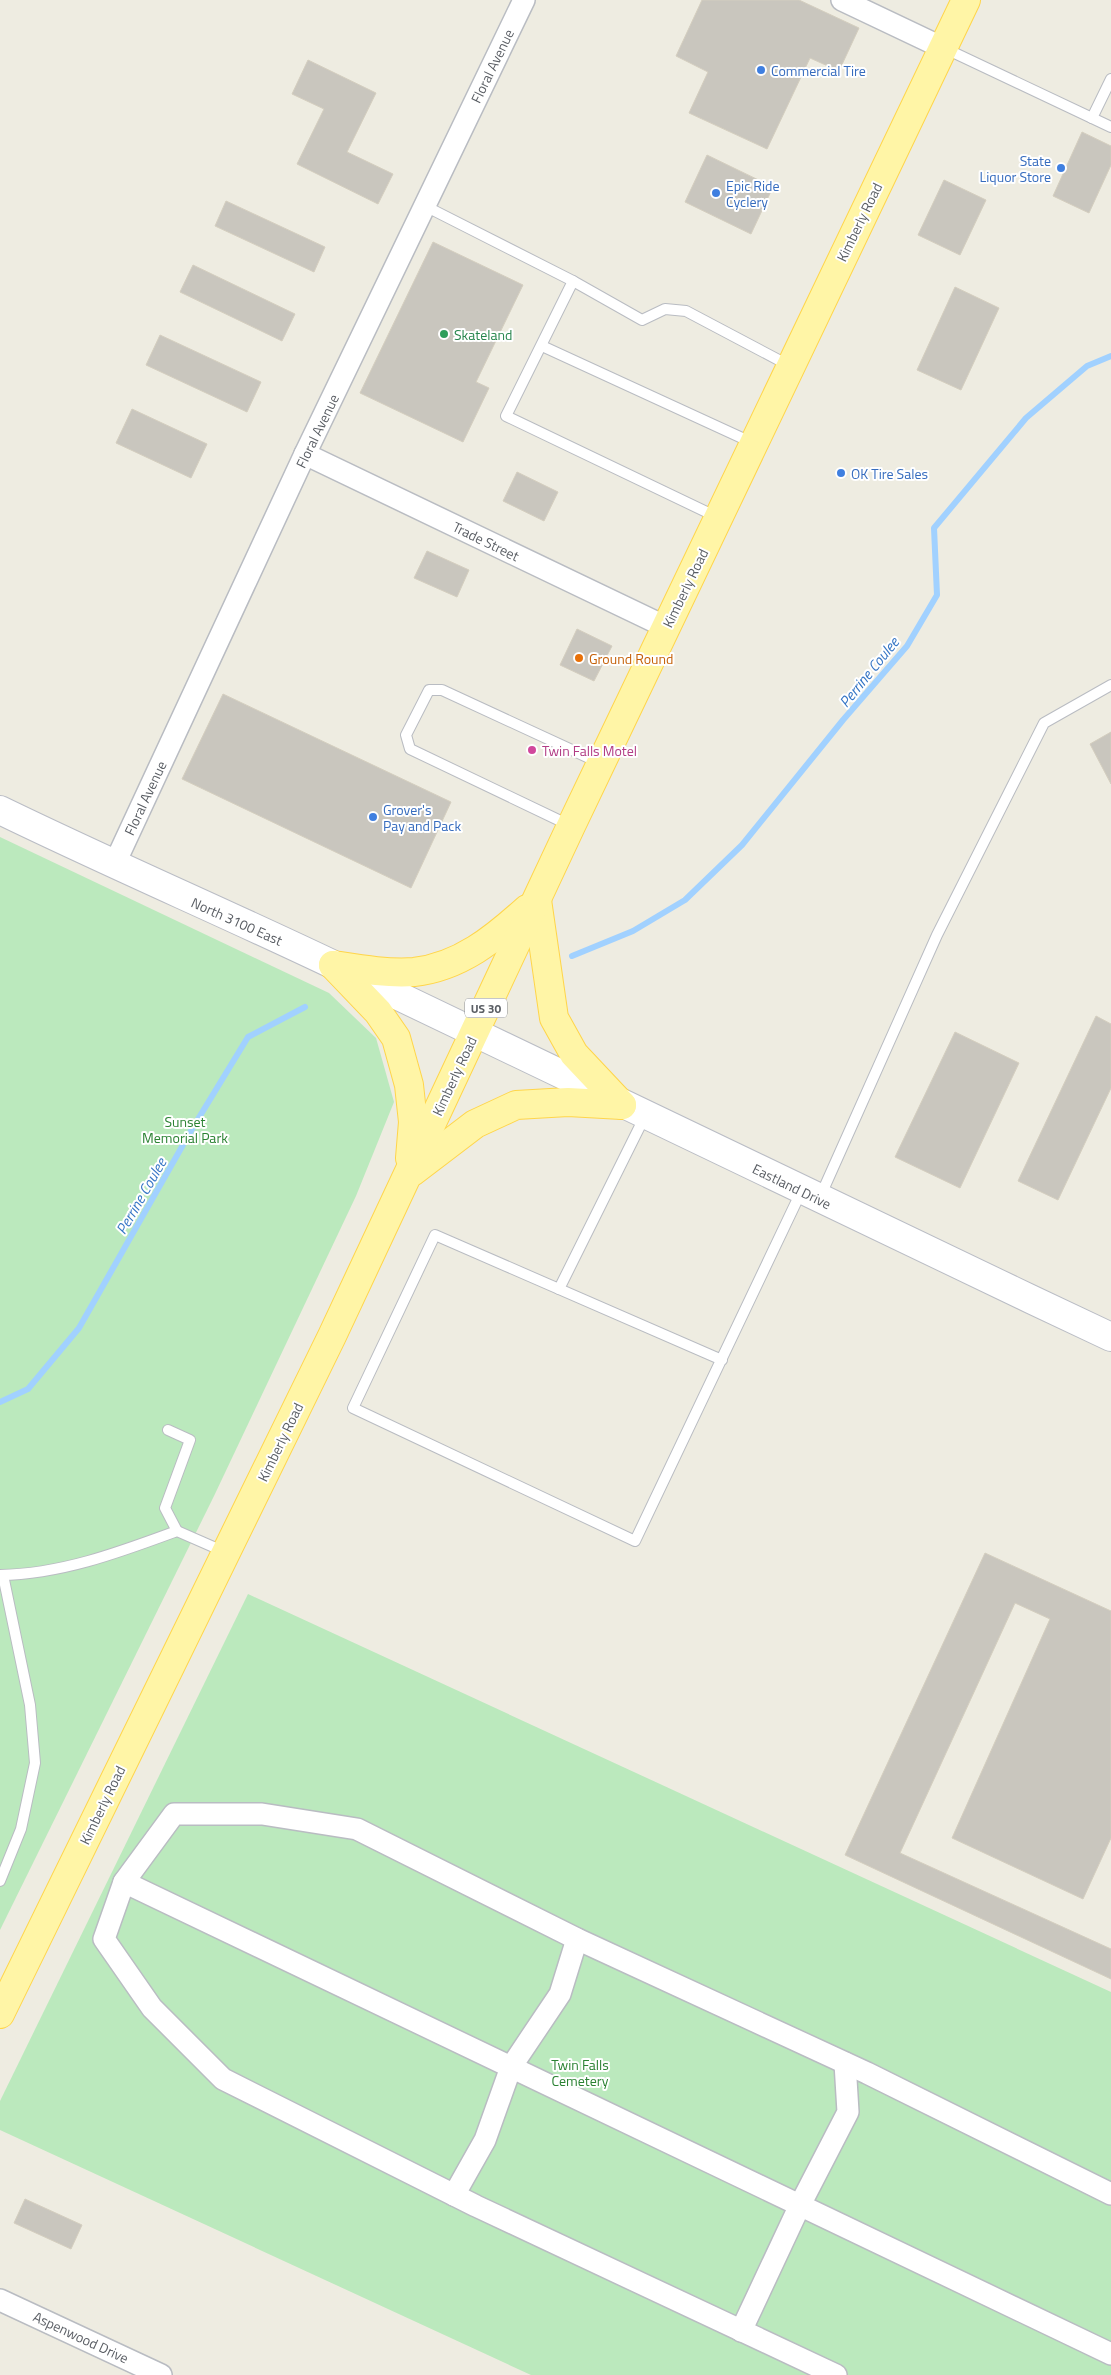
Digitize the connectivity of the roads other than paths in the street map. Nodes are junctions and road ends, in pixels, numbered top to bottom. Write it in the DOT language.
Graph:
graph roads {
  1 [pos="524,0"];
  2 [pos="842,0"];
  3 [pos="966,0"];
  4 [pos="943,48"];
  5 [pos="1111,79"];
  6 [pos="1092,118"];
  7 [pos="1111,126"];
  8 [pos="425,206"];
  9 [pos="573,281"];
  10 [pos="542,346"];
  11 [pos="790,366"];
  12 [pos="754,444"];
  13 [pos="306,454"];
  14 [pos="718,518"];
  15 [pos="666,627"];
  16 [pos="1111,685"];
  17 [pos="601,764"];
  18 [pos="0,810"];
  19 [pos="571,826"];
  20 [pos="114,865"];
  21 [pos="537,900"];
  22 [pos="333,965"];
  23 [pos="474,1034"];
  24 [pos="634,1110"];
  25 [pos="409,1175"];
  26 [pos="810,1195"];
  27 [pos="559,1289"];
  28 [pos="1111,1337"];
  29 [pos="722,1360"];
  30 [pos="168,1430"];
  31 [pos="177,1532"];
  32 [pos="226,1553"];
  33 [pos="2,1575"];
  34 [pos="0,1880"];
  35 [pos="124,1882"];
  36 [pos="577,1939"];
  37 [pos="0,2014"];
  38 [pos="846,2063"];
  39 [pos="511,2067"];
  40 [pos="1111,2194"];
  41 [pos="454,2195"];
  42 [pos="800,2205"];
  43 [pos="0,2300"];
  44 [pos="741,2331"];
  45 [pos="1111,2354"];
  46 [pos="161,2375"];
  47 [pos="836,2375"];
  1 -- 8 [label="street, Floral Avenue"];
  2 -- 4 [label="street"];
  3 -- 4 [label="main road, Kimberly Road / US 30"];
  4 -- 6 [label="lane"];
  4 -- 11 [label="main road, Kimberly Road / US 30"];
  5 -- 6 [label="lane"];
  6 -- 7 [label="lane"];
  8 -- 9 [label="lane"];
  8 -- 13 [label="street, Floral Avenue"];
  9 -- 10 [label="lane"];
  9 -- 11 [label="lane"];
  10 -- 12 [label="lane"];
  10 -- 14 [label="lane"];
  11 -- 12 [label="main road, Kimberly Road / US 30"];
  12 -- 14 [label="main road, Kimberly Road / US 30"];
  13 -- 15 [label="street, Trade Street"];
  13 -- 20 [label="street, Floral Avenue"];
  14 -- 15 [label="main road, Kimberly Road / US 30"];
  15 -- 17 [label="main road, Kimberly Road / US 30"];
  16 -- 26 [label="lane"];
  17 -- 19 [label="main road, Kimberly Road / US 30"];
  17 -- 19 [label="lane"];
  18 -- 20 [label="main road, North 3100 East"];
  19 -- 21 [label="main road, Kimberly Road / US 30"];
  20 -- 22 [label="main road, North 3100 East"];
  21 -- 22 [label="main road"];
  21 -- 23 [label="main road, Kimberly Road / US 30"];
  21 -- 24 [label="main road"];
  22 -- 23 [label="main road, North 3100 East"];
  22 -- 25 [label="main road"];
  23 -- 24 [label="main road, Eastland Drive"];
  23 -- 25 [label="main road, Kimberly Road / US 30"];
  24 -- 25 [label="main road"];
  24 -- 26 [label="main road, Eastland Drive"];
  24 -- 27 [label="lane"];
  25 -- 32 [label="main road, Kimberly Road / US 30"];
  26 -- 28 [label="main road, Eastland Drive"];
  26 -- 29 [label="lane"];
  27 -- 29 [label="lane"];
  27 -- 29 [label="lane"];
  30 -- 31 [label="lane"];
  31 -- 32 [label="lane"];
  31 -- 33 [label="lane"];
  32 -- 37 [label="main road, Kimberly Road / US 30"];
  33 -- 34 [label="lane"];
  35 -- 36 [label="street"];
  35 -- 39 [label="street"];
  35 -- 41 [label="street"];
  36 -- 38 [label="street"];
  36 -- 39 [label="street"];
  38 -- 40 [label="street"];
  38 -- 42 [label="street"];
  39 -- 41 [label="street"];
  39 -- 42 [label="street"];
  41 -- 44 [label="street"];
  42 -- 44 [label="street"];
  42 -- 45 [label="street"];
  43 -- 46 [label="street, Aspenwood Drive"];
  44 -- 47 [label="street"];
}
